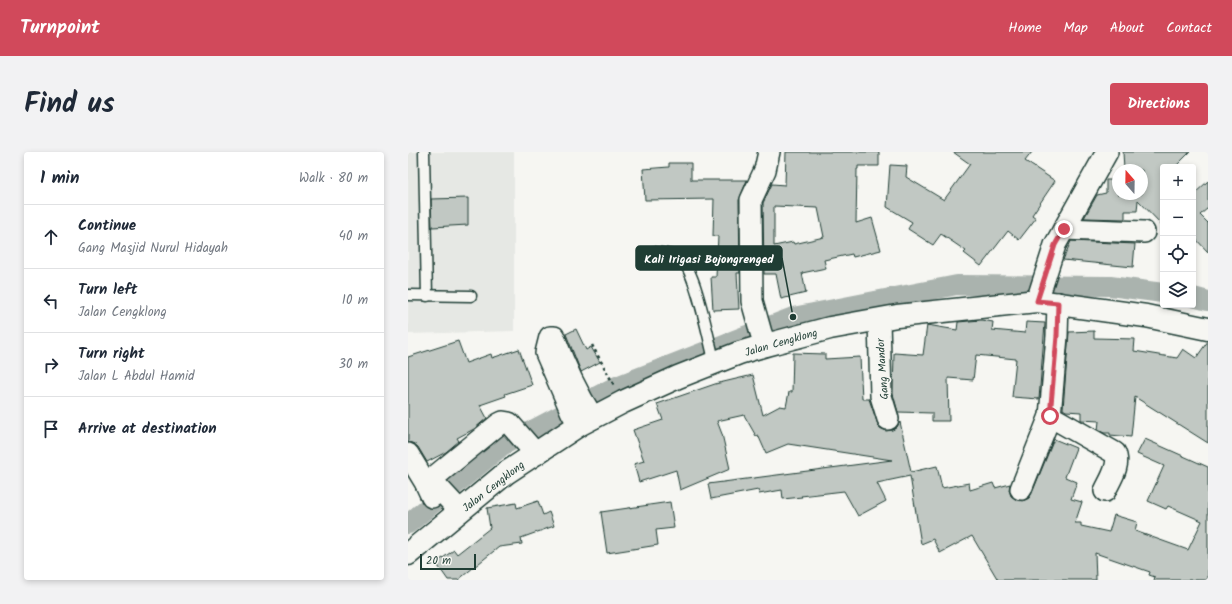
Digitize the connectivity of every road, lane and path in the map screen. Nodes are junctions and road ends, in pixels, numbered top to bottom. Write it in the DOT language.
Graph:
graph roads {
  1 [pos="424,152"];
  2 [pos="768,152"];
  3 [pos="1107,152"];
  4 [pos="1144,232"];
  5 [pos="1060,237"];
  6 [pos="654,252"];
  7 [pos="408,295"];
  8 [pos="427,296"];
  9 [pos="471,296"];
  10 [pos="1046,298"];
  11 [pos="878,320"];
  12 [pos="1208,329"];
  13 [pos="763,339"];
  14 [pos="592,345"];
  15 [pos="714,359"];
  16 [pos="558,365"];
  17 [pos="614,386"];
  18 [pos="583,416"];
  19 [pos="1050,416"];
  20 [pos="888,419"];
  21 [pos="532,450"];
  22 [pos="408,454"];
  23 [pos="433,489"];
  24 [pos="1021,489"];
  25 [pos="1105,491"];
  26 [pos="451,512"];
  27 [pos="408,554"];
  1 -- 8 [label="lane"];
  2 -- 13 [label="street"];
  3 -- 5 [label="street"];
  4 -- 5 [label="street"];
  5 -- 10 [label="street"];
  6 -- 15 [label="lane"];
  7 -- 8 [label="lane"];
  8 -- 9 [label="lane"];
  10 -- 11 [label="main road, Jalan Cengklong"];
  10 -- 12 [label="main road, Jalan Cengklong"];
  10 -- 19 [label="street"];
  11 -- 13 [label="main road, Jalan Cengklong"];
  11 -- 20 [label="street, Gang Mandor"];
  13 -- 15 [label="main road, Jalan Cengklong"];
  14 -- 17 [label="path"];
  15 -- 18 [label="main road, Jalan Cengklong"];
  16 -- 18 [label="street"];
  18 -- 21 [label="main road, Jalan Cengklong"];
  19 -- 24 [label="street"];
  19 -- 25 [label="street"];
  21 -- 23 [label="street"];
  21 -- 26 [label="main road, Jalan Cengklong"];
  22 -- 23 [label="street"];
  23 -- 26 [label="street"];
  26 -- 27 [label="main road, Jalan Cengklong"];
}
